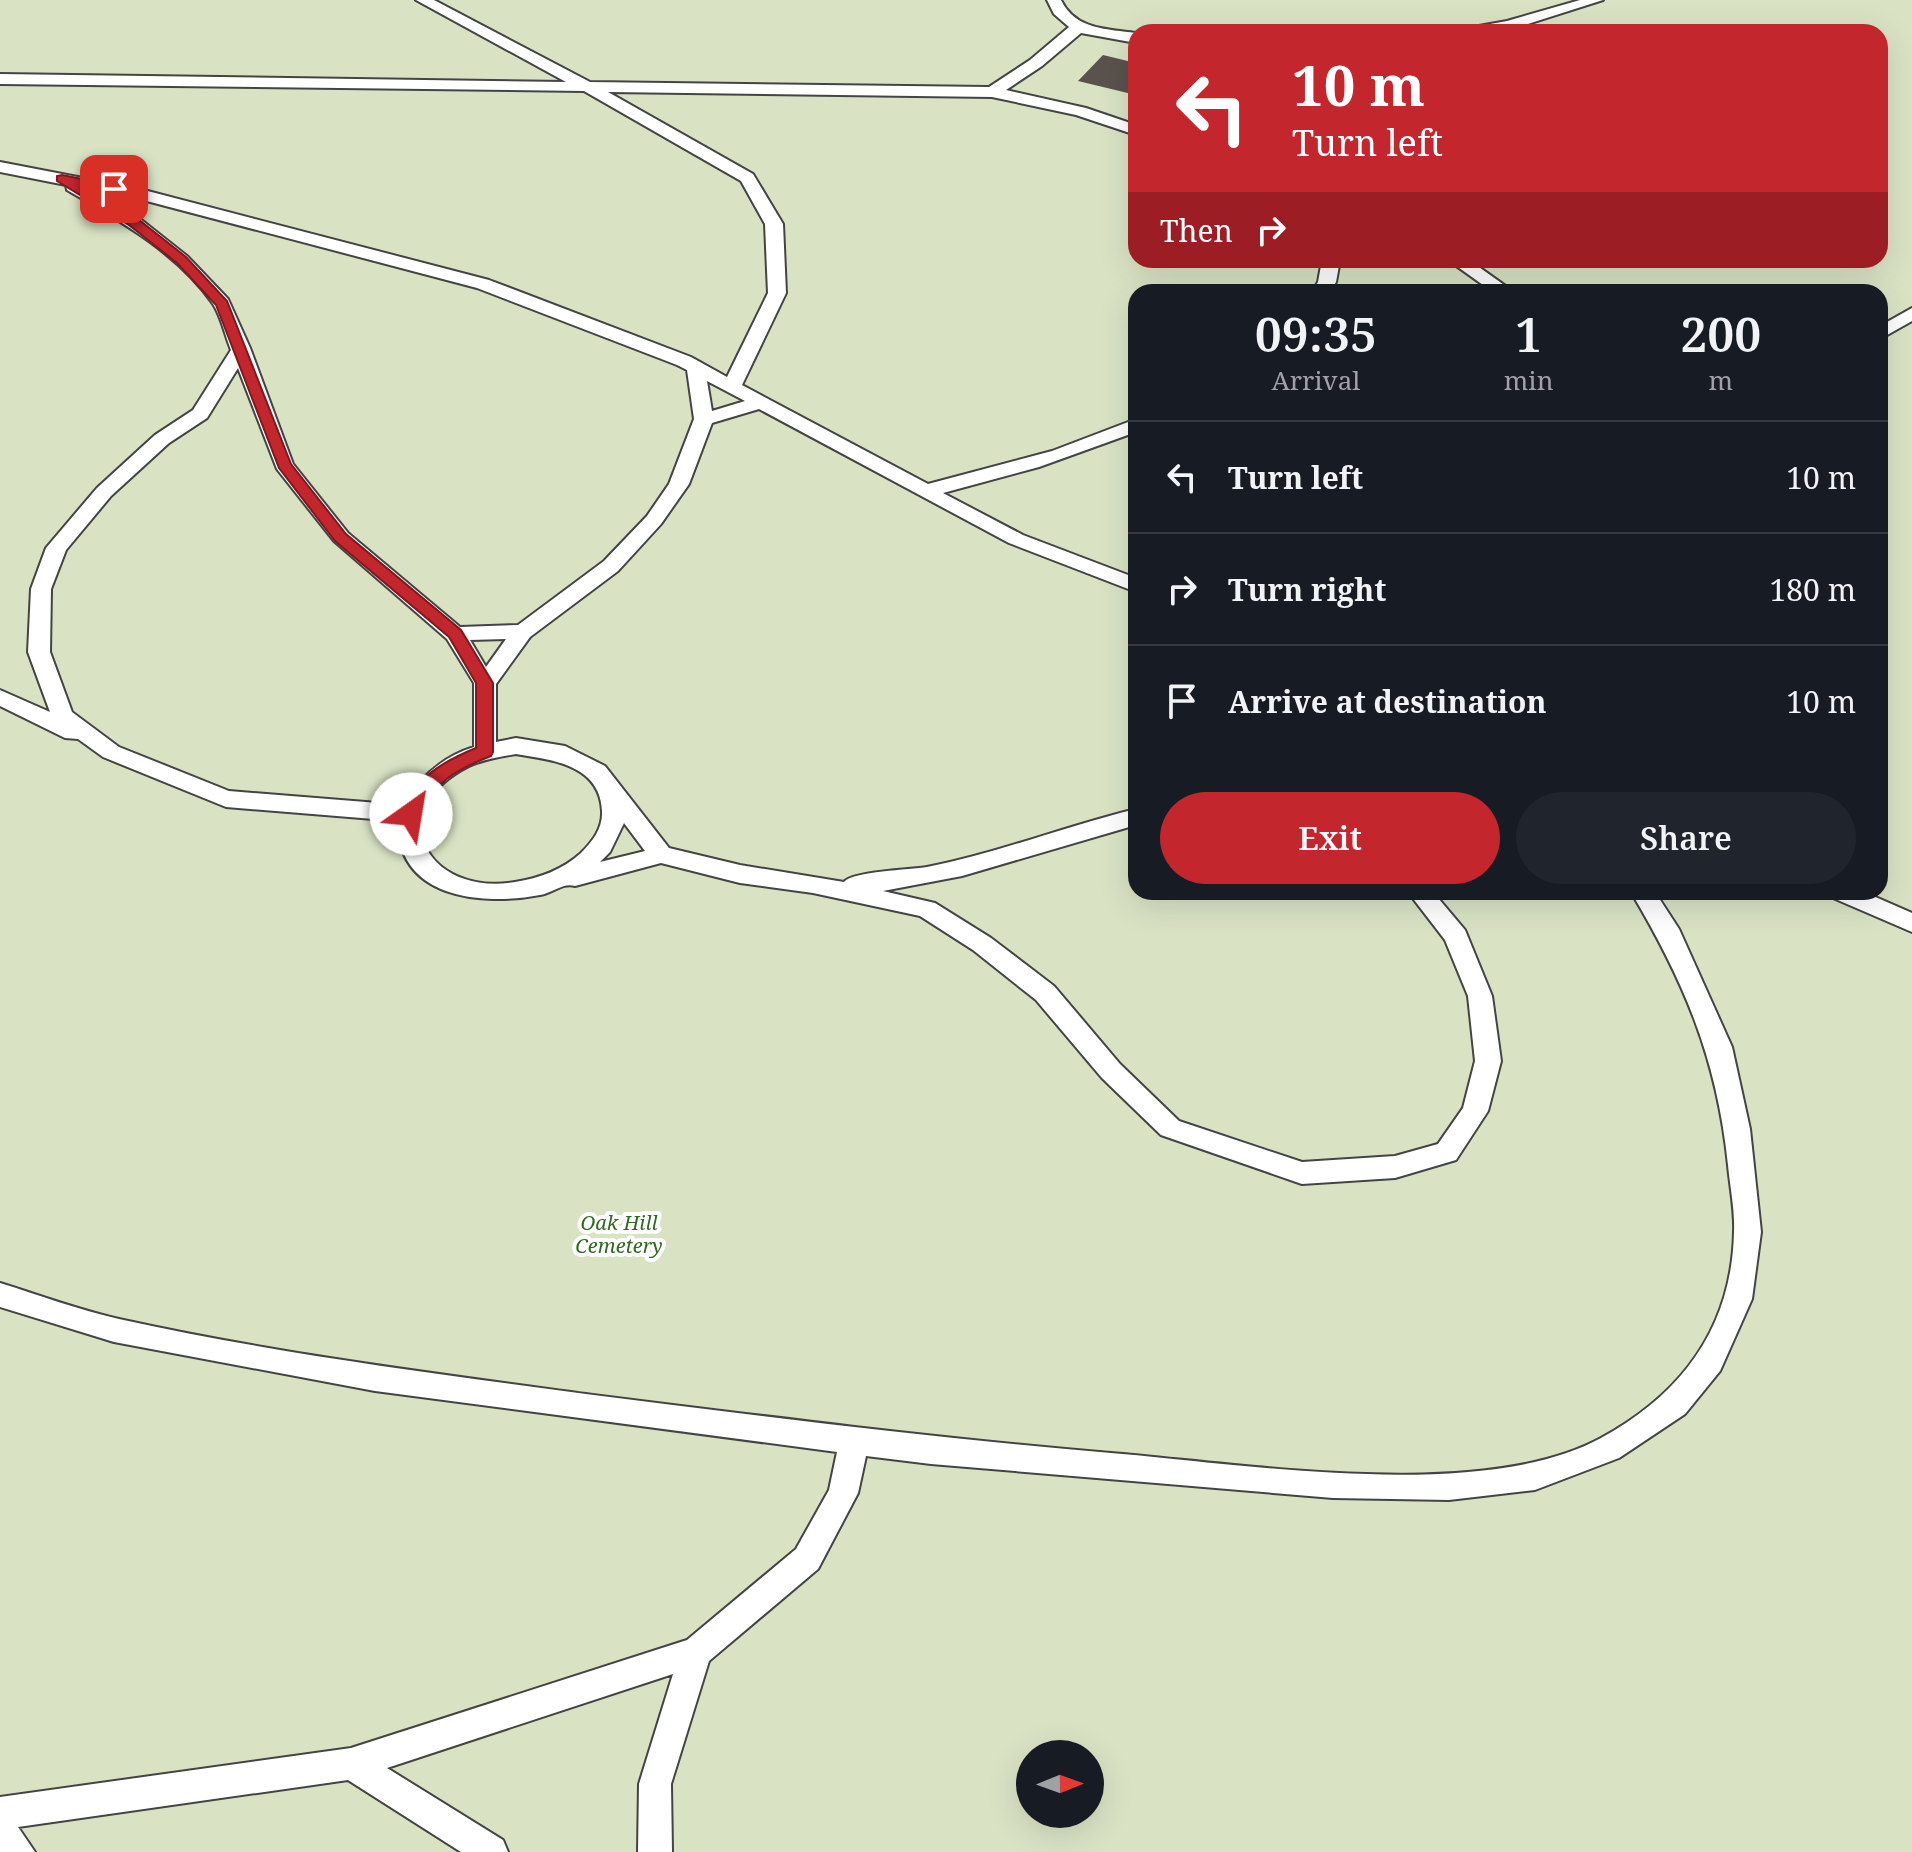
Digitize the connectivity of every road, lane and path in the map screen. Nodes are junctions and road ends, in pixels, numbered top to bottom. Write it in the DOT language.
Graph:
graph roads {
  1 [pos="423,0"];
  2 [pos="1054,0"];
  3 [pos="1596,0"];
  4 [pos="1512,24"];
  5 [pos="1077,28"];
  6 [pos="1128,37"];
  7 [pos="0,79"];
  8 [pos="588,87"];
  9 [pos="992,92"];
  10 [pos="1128,127"];
  11 [pos="0,167"];
  12 [pos="62,179"];
  13 [pos="1469,268"];
  14 [pos="1493,284"];
  15 [pos="1912,313"];
  16 [pos="1888,329"];
  17 [pos="241,348"];
  18 [pos="696,368"];
  19 [pos="732,387"];
  20 [pos="760,403"];
  21 [pos="704,419"];
  22 [pos="1128,429"];
  23 [pos="925,491"];
  24 [pos="1128,582"];
  25 [pos="523,632"];
  26 [pos="455,634"];
  27 [pos="485,683"];
  28 [pos="0,697"];
  29 [pos="111,752"];
  30 [pos="485,752"];
  31 [pos="613,792"];
  32 [pos="411,814"];
  33 [pos="1128,819"];
  34 [pos="661,855"];
  35 [pos="557,882"];
  36 [pos="813,884"];
  37 [pos="1427,900"];
  38 [pos="1648,900"];
  39 [pos="1859,900"];
  40 [pos="1912,923"];
  41 [pos="0,1295"];
  42 [pos="854,1442"];
  43 [pos="696,1652"];
  44 [pos="351,1764"];
  45 [pos="0,1813"];
  46 [pos="0,1830"];
  47 [pos="18,1852"];
  48 [pos="491,1852"];
  49 [pos="655,1852"];
  1 -- 8 [label="lane"];
  2 -- 5 [label="lane"];
  3 -- 4 [label="lane"];
  5 -- 6 [label="lane"];
  5 -- 9 [label="lane"];
  7 -- 8 [label="lane"];
  8 -- 9 [label="lane"];
  8 -- 19 [label="lane"];
  9 -- 10 [label="lane"];
  11 -- 12 [label="lane"];
  12 -- 17 [label="lane"];
  12 -- 18 [label="lane"];
  13 -- 14 [label="lane"];
  15 -- 16 [label="lane"];
  17 -- 26 [label="lane"];
  17 -- 29 [label="lane"];
  18 -- 19 [label="lane"];
  18 -- 21 [label="lane"];
  19 -- 20 [label="lane"];
  20 -- 21 [label="lane"];
  20 -- 23 [label="lane"];
  21 -- 25 [label="lane"];
  22 -- 23 [label="lane"];
  23 -- 24 [label="lane"];
  25 -- 26 [label="lane"];
  25 -- 27 [label="lane"];
  26 -- 27 [label="lane"];
  27 -- 30 [label="lane"];
  28 -- 29 [label="lane"];
  29 -- 32 [label="lane"];
  30 -- 31 [label="lane"];
  30 -- 32 [label="lane"];
  31 -- 34 [label="lane"];
  31 -- 35 [label="lane"];
  32 -- 35 [label="lane"];
  33 -- 36 [label="lane"];
  34 -- 35 [label="lane"];
  34 -- 36 [label="lane"];
  36 -- 37 [label="lane"];
  38 -- 42 [label="lane"];
  39 -- 40 [label="lane"];
  41 -- 42 [label="lane"];
  42 -- 43 [label="lane"];
  43 -- 44 [label="lane"];
  43 -- 49 [label="lane"];
  44 -- 45 [label="lane"];
  44 -- 48 [label="lane"];
  46 -- 47 [label="lane"];
}
